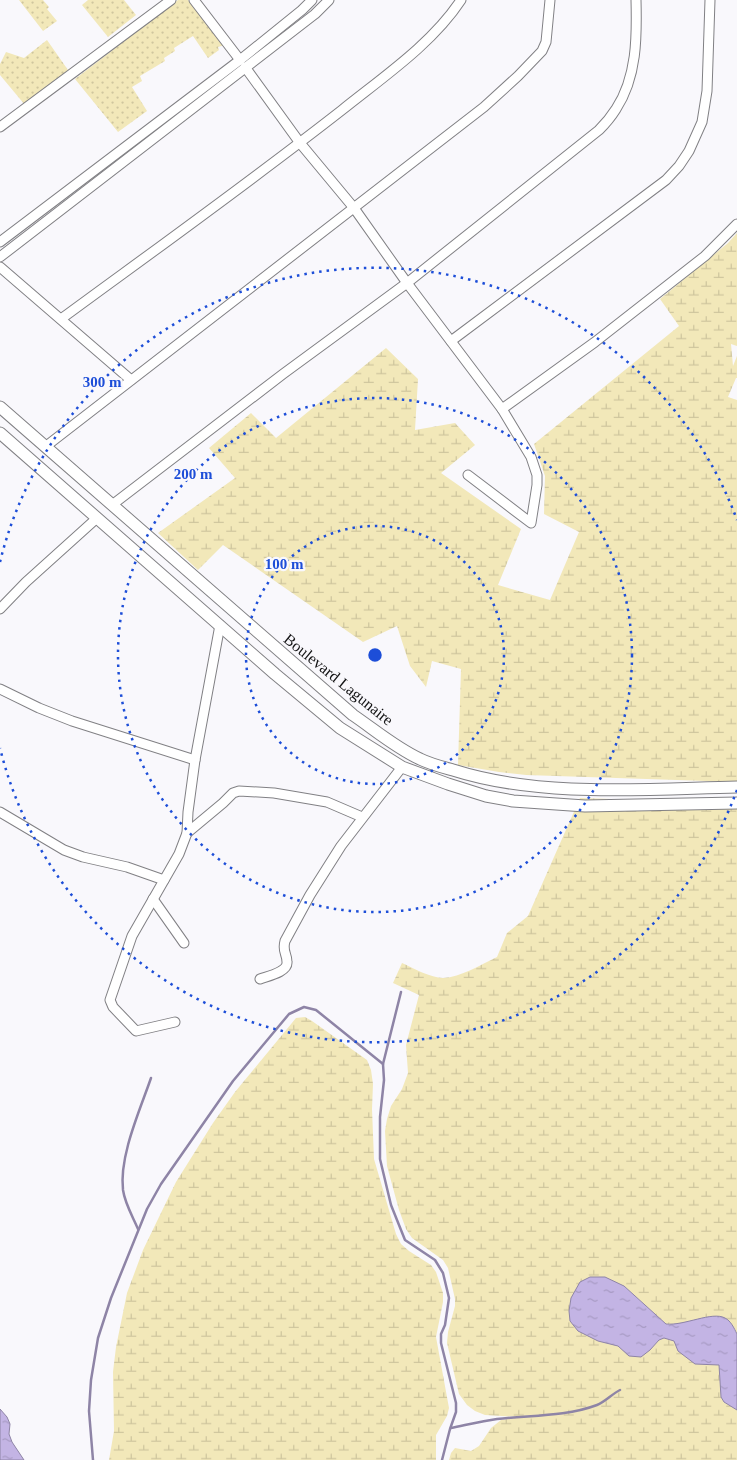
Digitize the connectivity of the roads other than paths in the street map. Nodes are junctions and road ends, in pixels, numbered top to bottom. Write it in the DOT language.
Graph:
graph roads {
  1 [pos="171,0"];
  2 [pos="194,0"];
  3 [pos="312,0"];
  4 [pos="329,0"];
  5 [pos="462,0"];
  6 [pos="550,0"];
  7 [pos="636,0"];
  8 [pos="710,0"];
  9 [pos="242,64"];
  10 [pos="0,127"];
  11 [pos="300,143"];
  12 [pos="354,208"];
  13 [pos="737,224"];
  14 [pos="0,242"];
  15 [pos="0,258"];
  16 [pos="0,267"];
  17 [pos="407,282"];
  18 [pos="61,319"];
  19 [pos="451,341"];
  20 [pos="131,380"];
  21 [pos="0,407"];
  22 [pos="502,409"];
  23 [pos="0,433"];
  24 [pos="45,447"];
  25 [pos="468,475"];
  26 [pos="112,505"];
  27 [pos="96,518"];
  28 [pos="0,609"];
  29 [pos="220,625"];
  30 [pos="0,689"];
  31 [pos="195,760"];
  32 [pos="402,766"];
  33 [pos="737,787"];
  34 [pos="737,803"];
  35 [pos="0,812"];
  36 [pos="362,817"];
  37 [pos="187,833"];
  38 [pos="164,880"];
  39 [pos="153,899"];
  40 [pos="184,943"];
  41 [pos="260,979"];
  42 [pos="175,1022"];
  1 -- 10 [label="street"];
  2 -- 9 [label="street"];
  3 -- 9 [label="street"];
  4 -- 9 [label="street"];
  5 -- 11 [label="street"];
  6 -- 12 [label="street"];
  7 -- 17 [label="street"];
  8 -- 19 [label="street"];
  9 -- 11 [label="street"];
  9 -- 14 [label="street"];
  9 -- 15 [label="street"];
  11 -- 12 [label="street"];
  11 -- 18 [label="street"];
  12 -- 17 [label="street"];
  12 -- 20 [label="street"];
  13 -- 22 [label="street"];
  16 -- 18 [label="street"];
  17 -- 19 [label="street"];
  17 -- 26 [label="street"];
  18 -- 20 [label="street"];
  19 -- 22 [label="street"];
  20 -- 24 [label="street"];
  21 -- 24 [label="main road, Boulevard Lagunaire"];
  22 -- 25 [label="street"];
  23 -- 27 [label="main road, Boulevard Lagunaire"];
  24 -- 26 [label="main road, Boulevard Lagunaire"];
  26 -- 33 [label="main road, Boulevard Lagunaire"];
  27 -- 28 [label="street"];
  27 -- 29 [label="main road, Boulevard Lagunaire"];
  29 -- 31 [label="street"];
  29 -- 32 [label="main road, Boulevard Lagunaire"];
  30 -- 31 [label="street"];
  31 -- 37 [label="street"];
  32 -- 34 [label="main road, Boulevard Lagunaire"];
  32 -- 36 [label="street"];
  35 -- 38 [label="street"];
  36 -- 37 [label="street"];
  36 -- 41 [label="street"];
  37 -- 38 [label="street"];
  38 -- 39 [label="street"];
  39 -- 40 [label="street"];
  39 -- 42 [label="street"];
}
